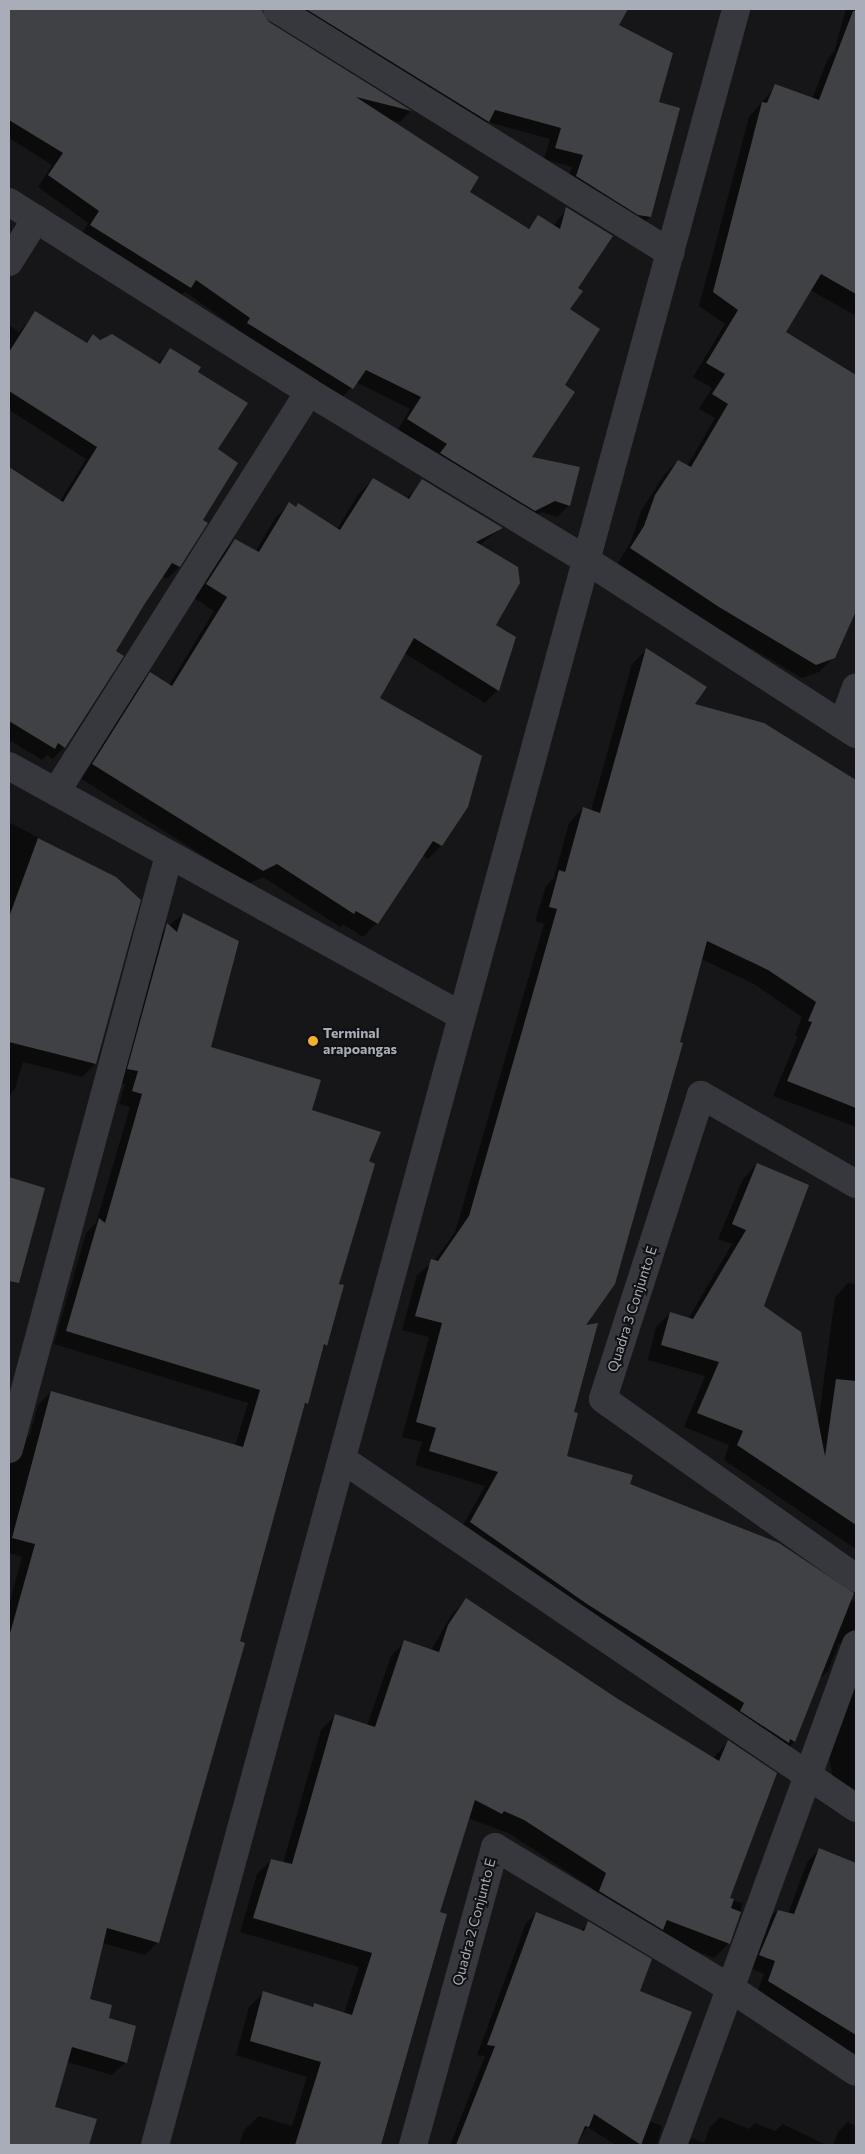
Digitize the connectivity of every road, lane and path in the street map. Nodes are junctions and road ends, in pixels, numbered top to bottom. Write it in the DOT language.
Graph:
graph roads {
  1 [pos="277,9"];
  2 [pos="736,9"];
  3 [pos="9,202"];
  4 [pos="36,219"];
  5 [pos="670,253"];
  6 [pos="9,262"];
  7 [pos="309,392"];
  8 [pos="586,560"];
  9 [pos="856,688"];
  10 [pos="849,729"];
  11 [pos="9,766"];
  12 [pos="56,792"];
  13 [pos="169,855"];
  14 [pos="462,1016"];
  15 [pos="856,1184"];
  16 [pos="9,1449"];
  17 [pos="342,1459"];
  18 [pos="856,1578"];
  19 [pos="856,1644"];
  20 [pos="807,1774"];
  21 [pos="856,1808"];
  22 [pos="730,1988"];
  23 [pos="856,2072"];
  24 [pos="155,2145"];
  25 [pos="413,2145"];
  26 [pos="673,2145"];
  1 -- 5 [label="street"];
  2 -- 5 [label="street"];
  3 -- 4 [label="street"];
  4 -- 6 [label="street"];
  4 -- 7 [label="street"];
  5 -- 8 [label="street"];
  7 -- 8 [label="street"];
  7 -- 12 [label="street"];
  8 -- 10 [label="street"];
  8 -- 14 [label="street"];
  9 -- 10 [label="street"];
  11 -- 12 [label="street"];
  12 -- 13 [label="street"];
  13 -- 14 [label="street"];
  13 -- 16 [label="street"];
  14 -- 17 [label="street"];
  15 -- 18 [label="street, Quadra 3 Conjunto E"];
  17 -- 20 [label="street"];
  17 -- 24 [label="street"];
  19 -- 20 [label="street"];
  20 -- 21 [label="street"];
  20 -- 22 [label="street"];
  22 -- 23 [label="street, Quadra 2 Conjunto E"];
  22 -- 25 [label="street, Quadra 2 Conjunto E"];
  22 -- 26 [label="street"];
}
